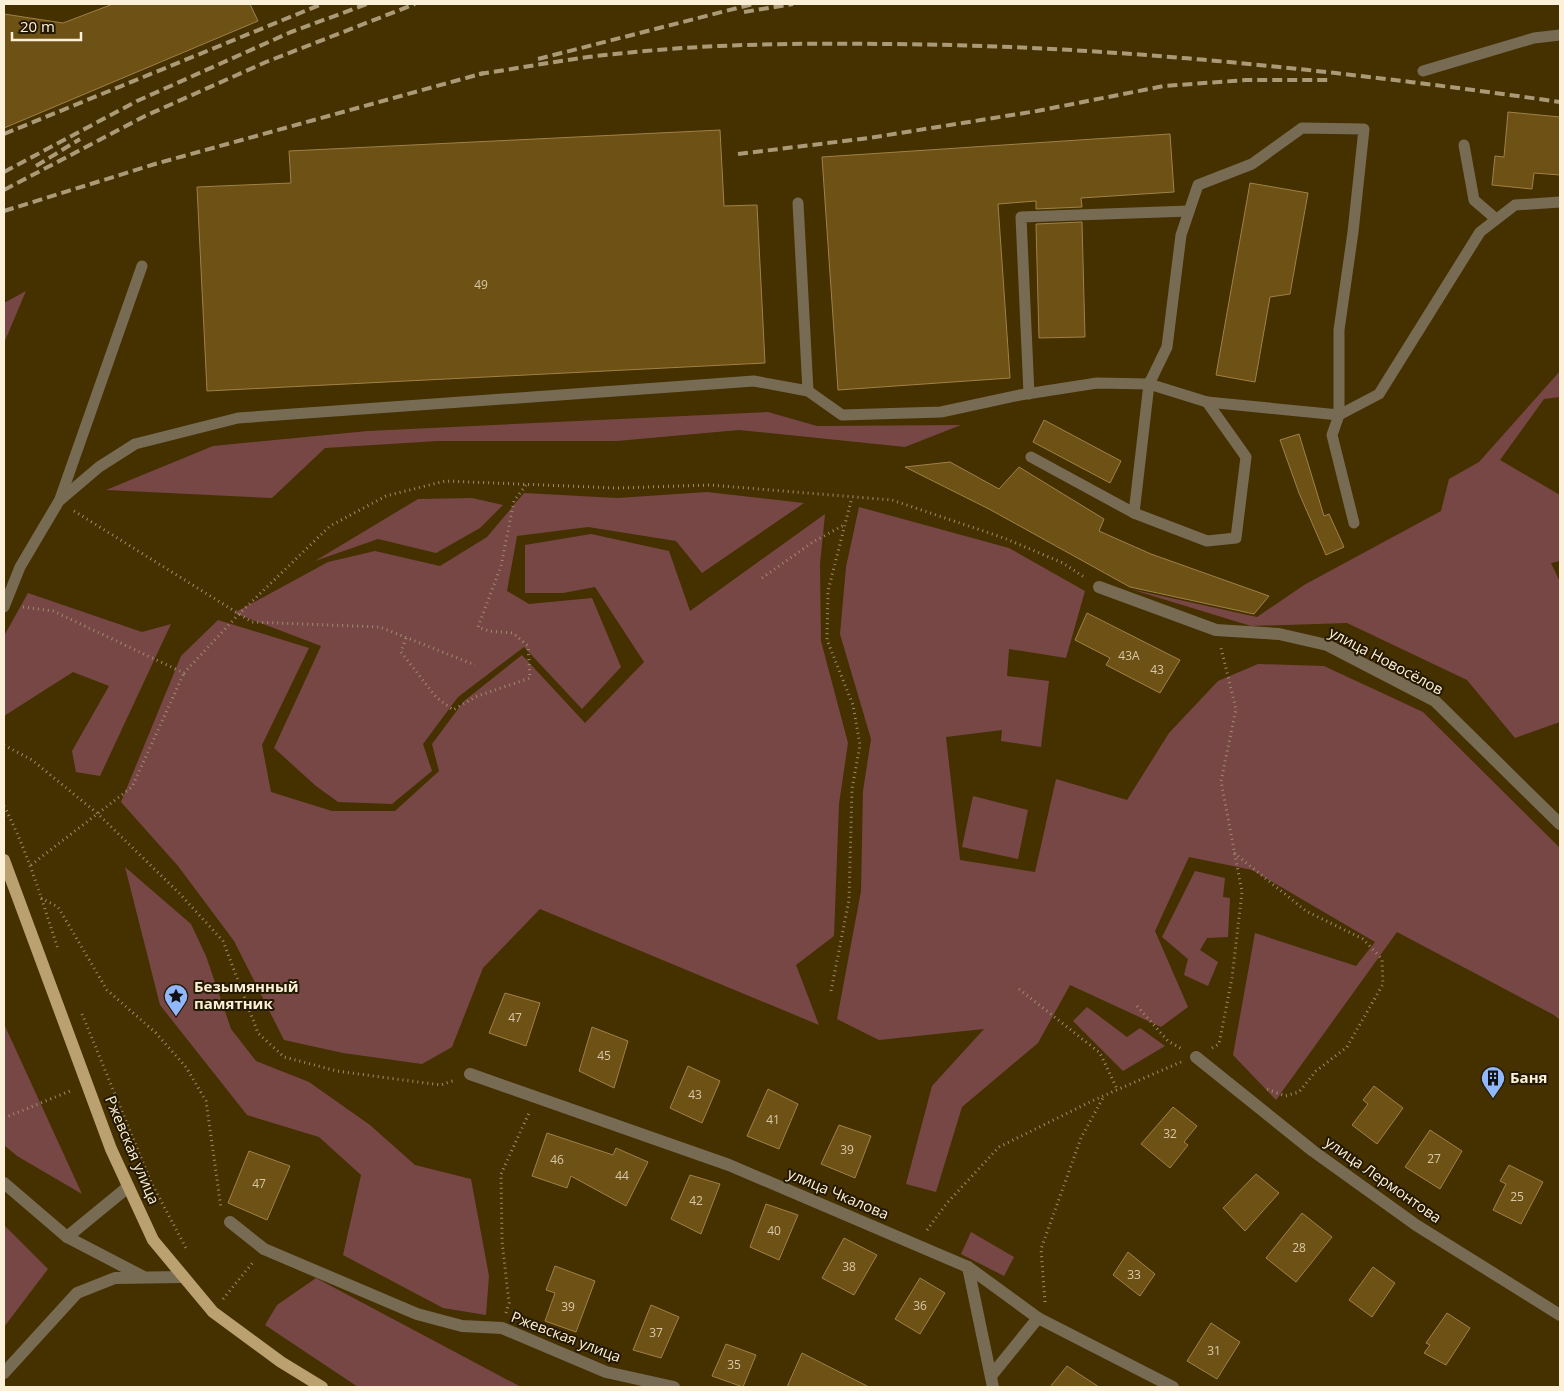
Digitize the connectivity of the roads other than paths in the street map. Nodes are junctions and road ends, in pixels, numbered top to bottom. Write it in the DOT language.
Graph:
graph roads {
  1 [pos="1560,35"];
  2 [pos="1422,71"];
  3 [pos="1464,145"];
  4 [pos="1560,202"];
  5 [pos="798,203"];
  6 [pos="1189,211"];
  7 [pos="1496,219"];
  8 [pos="142,266"];
  9 [pos="1149,384"];
  10 [pos="808,391"];
  11 [pos="1029,394"];
  12 [pos="1207,402"];
  13 [pos="1339,415"];
  14 [pos="1031,457"];
  15 [pos="59,501"];
  16 [pos="1134,513"];
  17 [pos="1354,523"];
  18 [pos="1099,587"];
  19 [pos="4,606"];
  20 [pos="1560,824"];
  21 [pos="4,860"];
  22 [pos="1196,1057"];
  23 [pos="470,1074"];
  24 [pos="4,1183"];
  25 [pos="128,1186"];
  26 [pos="230,1222"];
  27 [pos="67,1237"];
  28 [pos="968,1266"];
  29 [pos="144,1277"];
  30 [pos="182,1277"];
  31 [pos="1560,1315"];
  32 [pos="1038,1318"];
  33 [pos="4,1373"];
  34 [pos="992,1381"];
  35 [pos="322,1387"];
  36 [pos="674,1387"];
  37 [pos="1173,1387"];
  1 -- 2 [label="lane"];
  3 -- 7 [label="lane"];
  4 -- 7 [label="lane"];
  5 -- 10 [label="lane"];
  6 -- 9 [label="lane"];
  6 -- 11 [label="lane"];
  6 -- 13 [label="lane"];
  7 -- 13 [label="lane"];
  8 -- 15 [label="lane"];
  9 -- 11 [label="lane"];
  9 -- 12 [label="lane"];
  9 -- 16 [label="lane"];
  10 -- 11 [label="lane"];
  10 -- 15 [label="lane"];
  12 -- 13 [label="lane"];
  12 -- 16 [label="lane"];
  13 -- 17 [label="lane"];
  14 -- 16 [label="lane"];
  15 -- 19 [label="lane"];
  18 -- 20 [label="street, улица Новосёлов"];
  21 -- 25 [label="main road, Ржевская улица"];
  22 -- 31 [label="street, улица Лермонтова"];
  23 -- 28 [label="street, улица Чкалова"];
  24 -- 27 [label="street"];
  25 -- 27 [label="street"];
  25 -- 30 [label="main road, Ржевская улица"];
  26 -- 36 [label="street, Ржевская улица"];
  27 -- 29 [label="street"];
  28 -- 32 [label="street, улица Чкалова"];
  28 -- 34 [label="street"];
  29 -- 30 [label="street"];
  29 -- 33 [label="street"];
  30 -- 35 [label="main road, Ржевская улица"];
  32 -- 34 [label="street"];
  32 -- 37 [label="street, улица Чкалова"];
}
